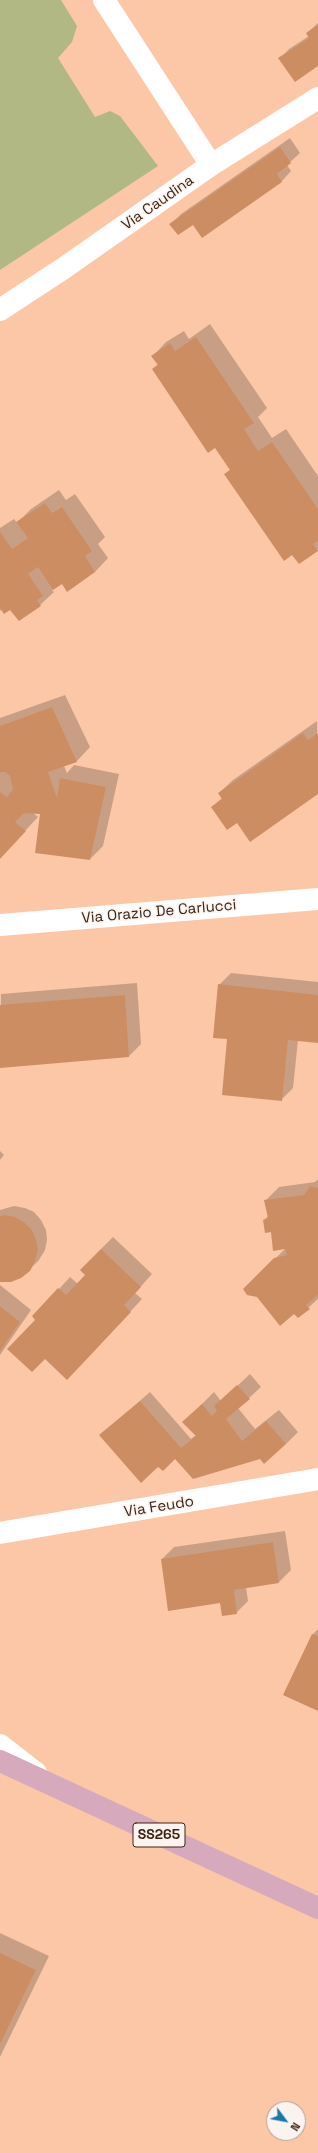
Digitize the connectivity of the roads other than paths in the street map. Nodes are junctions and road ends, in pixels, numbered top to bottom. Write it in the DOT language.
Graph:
graph roads {
  1 [pos="104,0"];
  2 [pos="317,102"];
  3 [pos="211,165"];
  4 [pos="0,310"];
  5 [pos="318,899"];
  6 [pos="0,926"];
  7 [pos="318,1479"];
  8 [pos="0,1533"];
  9 [pos="0,1745"];
  10 [pos="0,1761"];
  11 [pos="58,1789"];
  12 [pos="318,1908"];
  1 -- 3 [label="street"];
  2 -- 3 [label="street, Via Caudina"];
  3 -- 4 [label="street, Via Caudina"];
  5 -- 6 [label="street, Via Orazio De Carlucci"];
  7 -- 8 [label="street, Via Feudo"];
  9 -- 11 [label="street"];
  10 -- 11 [label="main road, SS265"];
  11 -- 12 [label="main road, SS265"];
}
